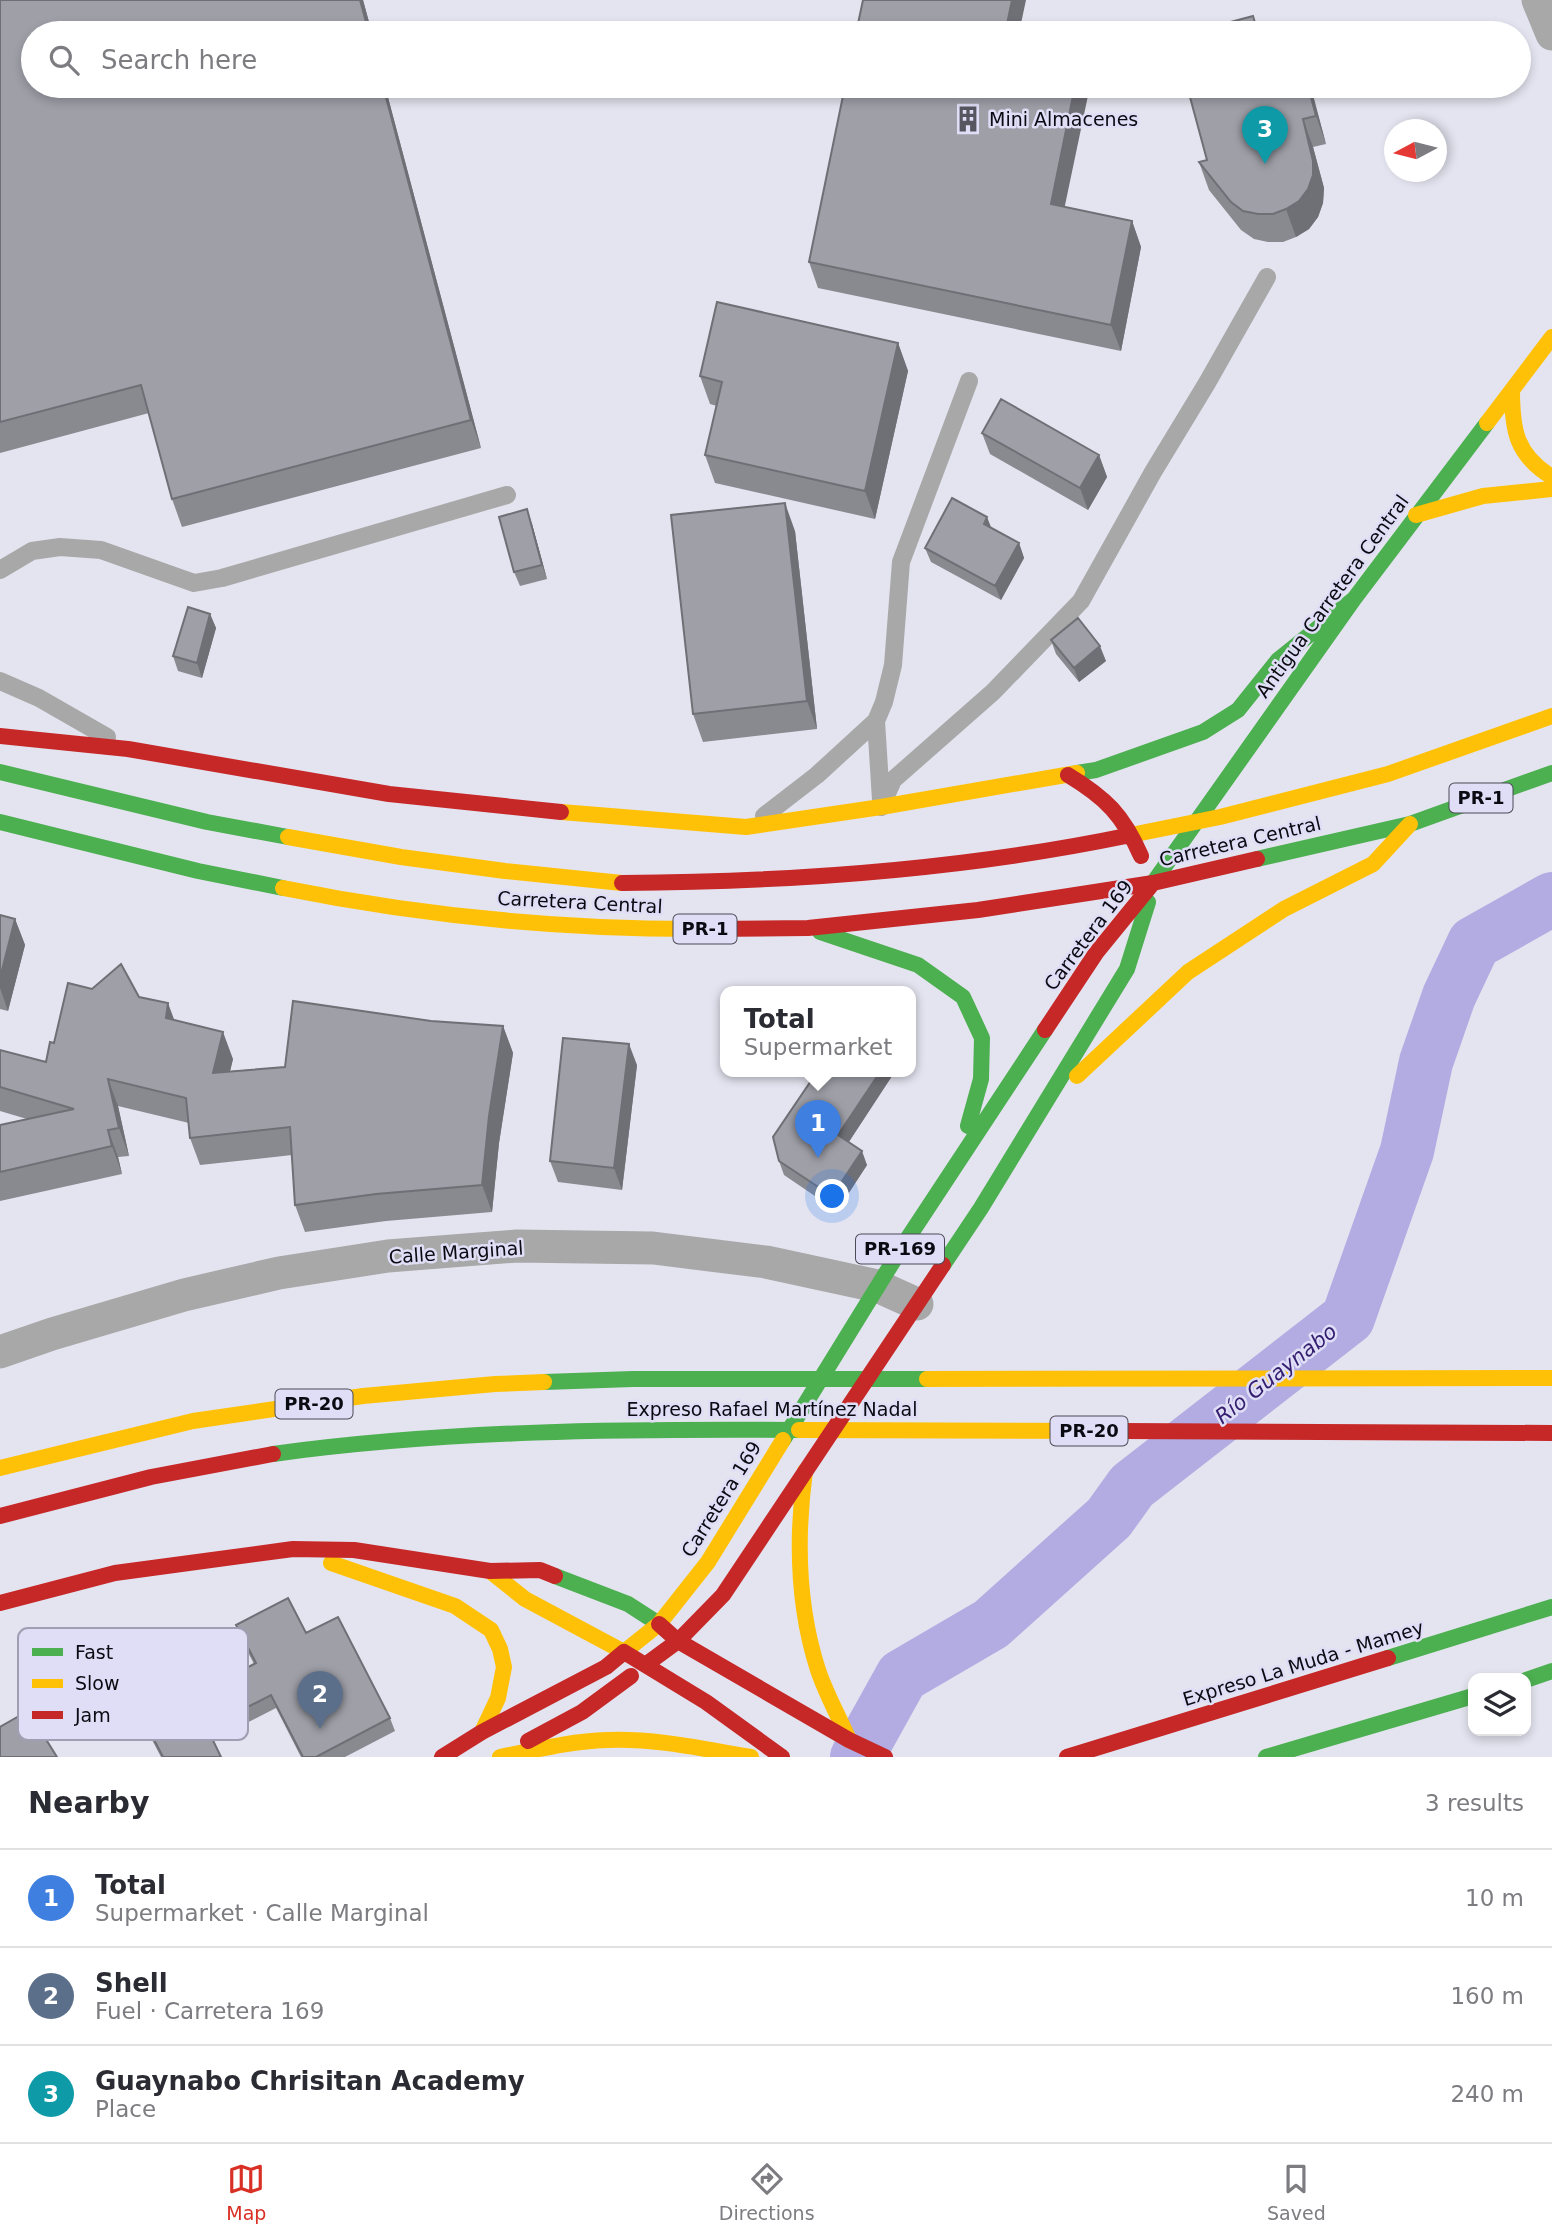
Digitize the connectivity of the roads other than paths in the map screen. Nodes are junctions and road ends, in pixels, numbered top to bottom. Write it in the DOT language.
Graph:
graph roads {
  1 [pos="1538,0"];
  2 [pos="1552,34"];
  3 [pos="1266,277"];
  4 [pos="1552,337"];
  5 [pos="969,381"];
  6 [pos="1512,390"];
  7 [pos="1552,477"];
  8 [pos="1552,489"];
  9 [pos="507,495"];
  10 [pos="1416,515"];
  11 [pos="0,570"];
  12 [pos="1354,599"];
  13 [pos="0,681"];
  14 [pos="1552,716"];
  15 [pos="876,721"];
  16 [pos="0,736"];
  17 [pos="128,749"];
  18 [pos="0,772"];
  19 [pos="1552,773"];
  20 [pos="1068,775"];
  21 [pos="881,807"];
  22 [pos="0,821"];
  23 [pos="1410,824"];
  24 [pos="746,827"];
  25 [pos="1153,883"];
  26 [pos="808,928"];
  27 [pos="1048,1098"];
  28 [pos="959,1159"];
  29 [pos="877,1286"];
  30 [pos="917,1304"];
  31 [pos="0,1352"];
  32 [pos="1552,1378"];
  33 [pos="1552,1433"];
  34 [pos="0,1468"];
  35 [pos="805,1471"];
  36 [pos="0,1516"];
  37 [pos="293,1549"];
  38 [pos="490,1571"];
  39 [pos="0,1603"];
  40 [pos="1552,1607"];
  41 [pos="659,1624"];
  42 [pos="678,1642"];
  43 [pos="624,1652"];
  44 [pos="646,1664"];
  45 [pos="1552,1671"];
  46 [pos="1531,1677"];
  47 [pos="1468,1697"];
  48 [pos="482,1732"];
  49 [pos="849,1740"];
  50 [pos="442,1757"];
  51 [pos="500,1757"];
  52 [pos="751,1757"];
  53 [pos="782,1757"];
  54 [pos="885,1757"];
  55 [pos="1067,1757"];
  56 [pos="1266,1757"];
  1 -- 2 [label="street"];
  3 -- 21 [label="lane"];
  4 -- 6 [label="main road, Antigua Carretera Central"];
  5 -- 15 [label="lane"];
  6 -- 7 [label="main road"];
  6 -- 10 [label="main road, Antigua Carretera Central"];
  8 -- 10 [label="main road"];
  9 -- 11 [label="lane"];
  10 -- 12 [label="main road, Antigua Carretera Central"];
  12 -- 20 [label="main road"];
  12 -- 25 [label="main road, Antigua Carretera Central"];
  13 -- 17 [label="lane"];
  14 -- 18 [label="main road, Carretera Central"];
  15 -- 21 [label="lane"];
  15 -- 24 [label="lane"];
  16 -- 17 [label="main road"];
  17 -- 24 [label="main road"];
  19 -- 23 [label="main road, PR-1"];
  20 -- 21 [label="main road"];
  20 -- 25 [label="main road"];
  21 -- 24 [label="main road"];
  22 -- 26 [label="main road, Carretera Central / PR-1"];
  23 -- 25 [label="main road, Carretera Central / PR-1"];
  23 -- 27 [label="main road"];
  25 -- 26 [label="main road, Carretera Central / PR-1"];
  25 -- 27 [label="main road, Carretera 169 / PR-169"];
  25 -- 28 [label="main road, Carretera 169 / PR-169"];
  26 -- 28 [label="main road"];
  27 -- 30 [label="main road, Carretera 169 / PR-169"];
  28 -- 29 [label="main road, Carretera 169 / PR-169"];
  29 -- 30 [label="street, Calle Marginal"];
  29 -- 31 [label="street, Calle Marginal"];
  29 -- 41 [label="main road, Carretera 169 / PR-169"];
  30 -- 35 [label="main road, Carretera 169 / PR-169"];
  32 -- 34 [label="main road, Expreso Rafael Martínez Nadal / PR-20"];
  33 -- 36 [label="main road, Expreso Rafael Martínez Nadal / PR-20"];
  35 -- 42 [label="main road, Carretera 169 / PR-169"];
  35 -- 49 [label="main road"];
  37 -- 38 [label="main road"];
  37 -- 39 [label="main road"];
  37 -- 48 [label="main road"];
  38 -- 41 [label="main road"];
  38 -- 43 [label="main road"];
  40 -- 55 [label="main road, Expreso La Muda - Mamey"];
  41 -- 42 [label="main road"];
  41 -- 43 [label="main road, Carretera 169 / PR-169"];
  42 -- 44 [label="main road, Carretera 169 / PR-169"];
  42 -- 49 [label="main road"];
  43 -- 44 [label="main road"];
  43 -- 48 [label="main road, Carretera 169 / PR-169"];
  44 -- 51 [label="main road, Carretera 169 / PR-169"];
  44 -- 53 [label="main road"];
  45 -- 46 [label="main road"];
  47 -- 56 [label="main road"];
  48 -- 50 [label="main road, Carretera 169 / PR-169"];
  49 -- 54 [label="main road"];
  51 -- 52 [label="main road"];
}
